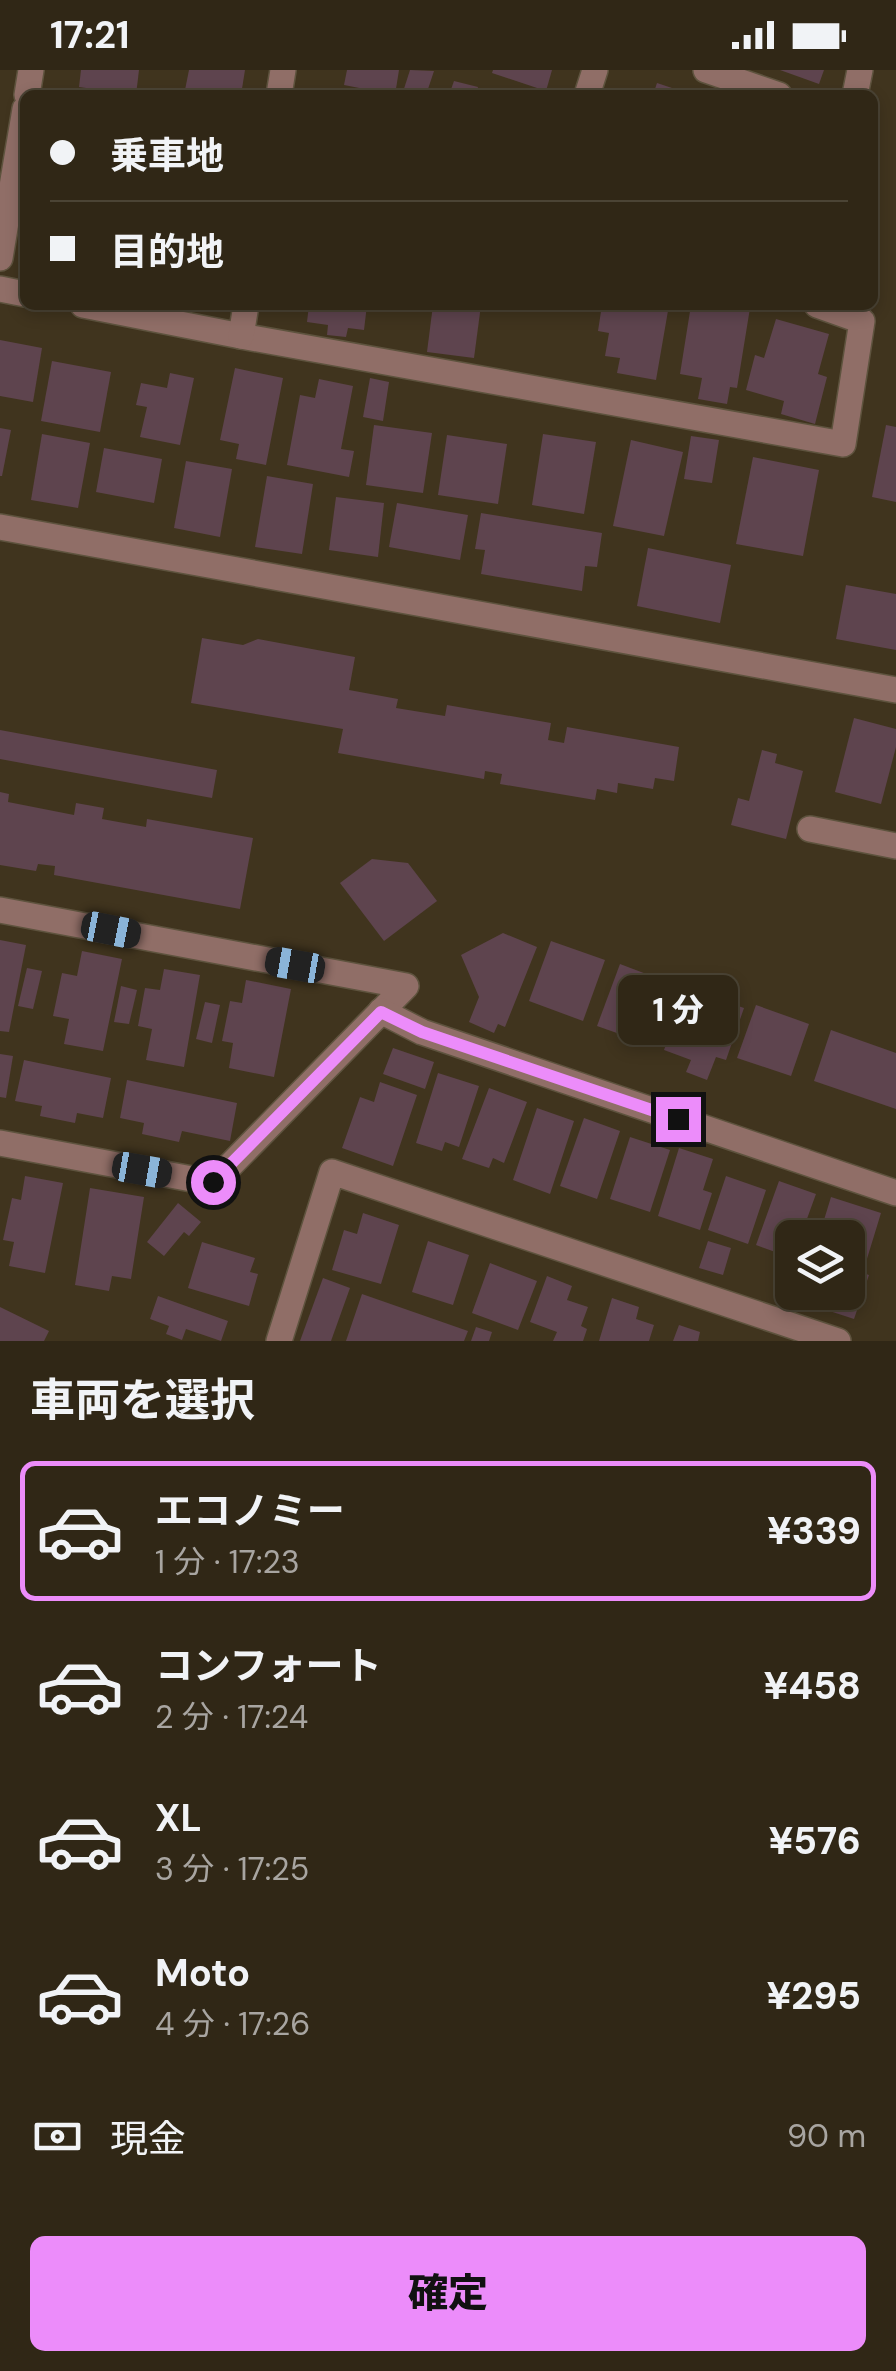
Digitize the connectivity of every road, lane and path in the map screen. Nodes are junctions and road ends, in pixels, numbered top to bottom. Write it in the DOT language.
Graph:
graph roads {
  1 [pos="706,70"];
  2 [pos="764,90"];
  3 [pos="20,122"];
  4 [pos="9,154"];
  5 [pos="0,258"];
  6 [pos="108,310"];
  7 [pos="245,310"];
  8 [pos="831,310"];
  9 [pos="241,336"];
  10 [pos="0,527"];
  11 [pos="896,690"];
  12 [pos="810,829"];
  13 [pos="896,846"];
  14 [pos="0,910"];
  15 [pos="381,1012"];
  16 [pos="0,1144"];
  17 [pos="896,1193"];
  18 [pos="279,1341"];
  19 [pos="838,1341"];
  1 -- 2 [label="street"];
  3 -- 4 [label="street"];
  4 -- 5 [label="street"];
  6 -- 9 [label="street"];
  7 -- 9 [label="street"];
  8 -- 9 [label="street"];
  10 -- 11 [label="street"];
  12 -- 13 [label="street"];
  14 -- 15 [label="street"];
  15 -- 16 [label="street"];
  15 -- 17 [label="street"];
  18 -- 19 [label="street"];
}
